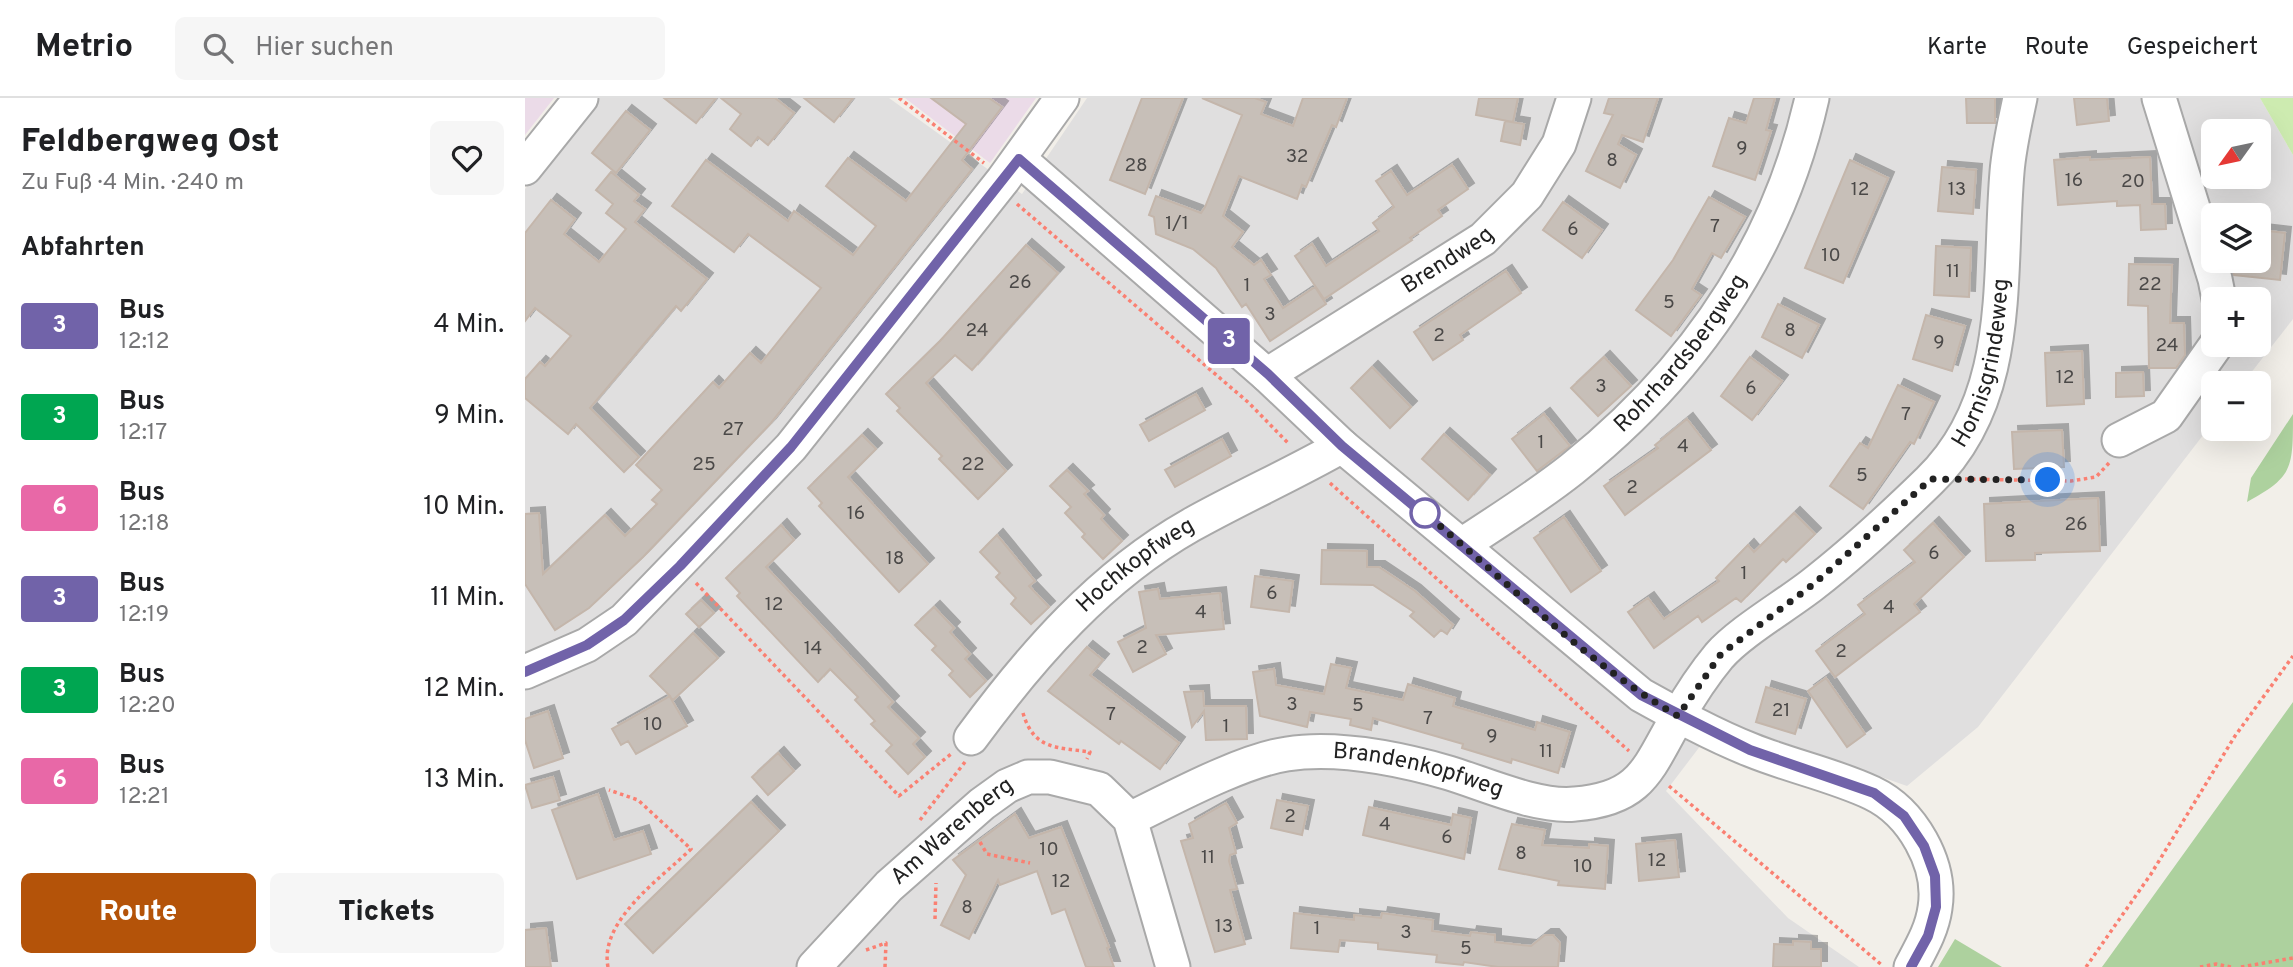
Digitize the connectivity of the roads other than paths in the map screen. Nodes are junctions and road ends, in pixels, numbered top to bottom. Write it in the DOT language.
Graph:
graph roads {
  1 [pos="581,98"];
  2 [pos="1062,98"];
  3 [pos="1574,98"];
  4 [pos="1812,98"];
  5 [pos="2020,98"];
  6 [pos="2159,98"];
  7 [pos="525,168"];
  8 [pos="1011,170"];
  9 [pos="2217,287"];
  10 [pos="2208,357"];
  11 [pos="1268,374"];
  12 [pos="2119,440"];
  13 [pos="1342,446"];
  14 [pos="1463,544"];
  15 [pos="525,672"];
  16 [pos="1678,716"];
  17 [pos="971,738"];
  18 [pos="1130,819"];
  19 [pos="814,967"];
  20 [pos="1173,967"];
  21 [pos="1911,967"];
  1 -- 7 [label="street"];
  2 -- 8 [label="street"];
  3 -- 11 [label="street, Brendweg"];
  4 -- 14 [label="street, Rohrhardsbergweg"];
  5 -- 16 [label="street, Hornisgrindeweg"];
  6 -- 9 [label="street"];
  8 -- 11 [label="street"];
  8 -- 15 [label="street"];
  10 -- 12 [label="street"];
  11 -- 13 [label="street"];
  13 -- 14 [label="street"];
  13 -- 17 [label="street, Hochkopfweg"];
  14 -- 16 [label="street"];
  16 -- 18 [label="street, Brandenkopfweg"];
  16 -- 21 [label="street"];
  18 -- 19 [label="street, Am Warenberg"];
  18 -- 20 [label="street, Am Warenberg"];
}
